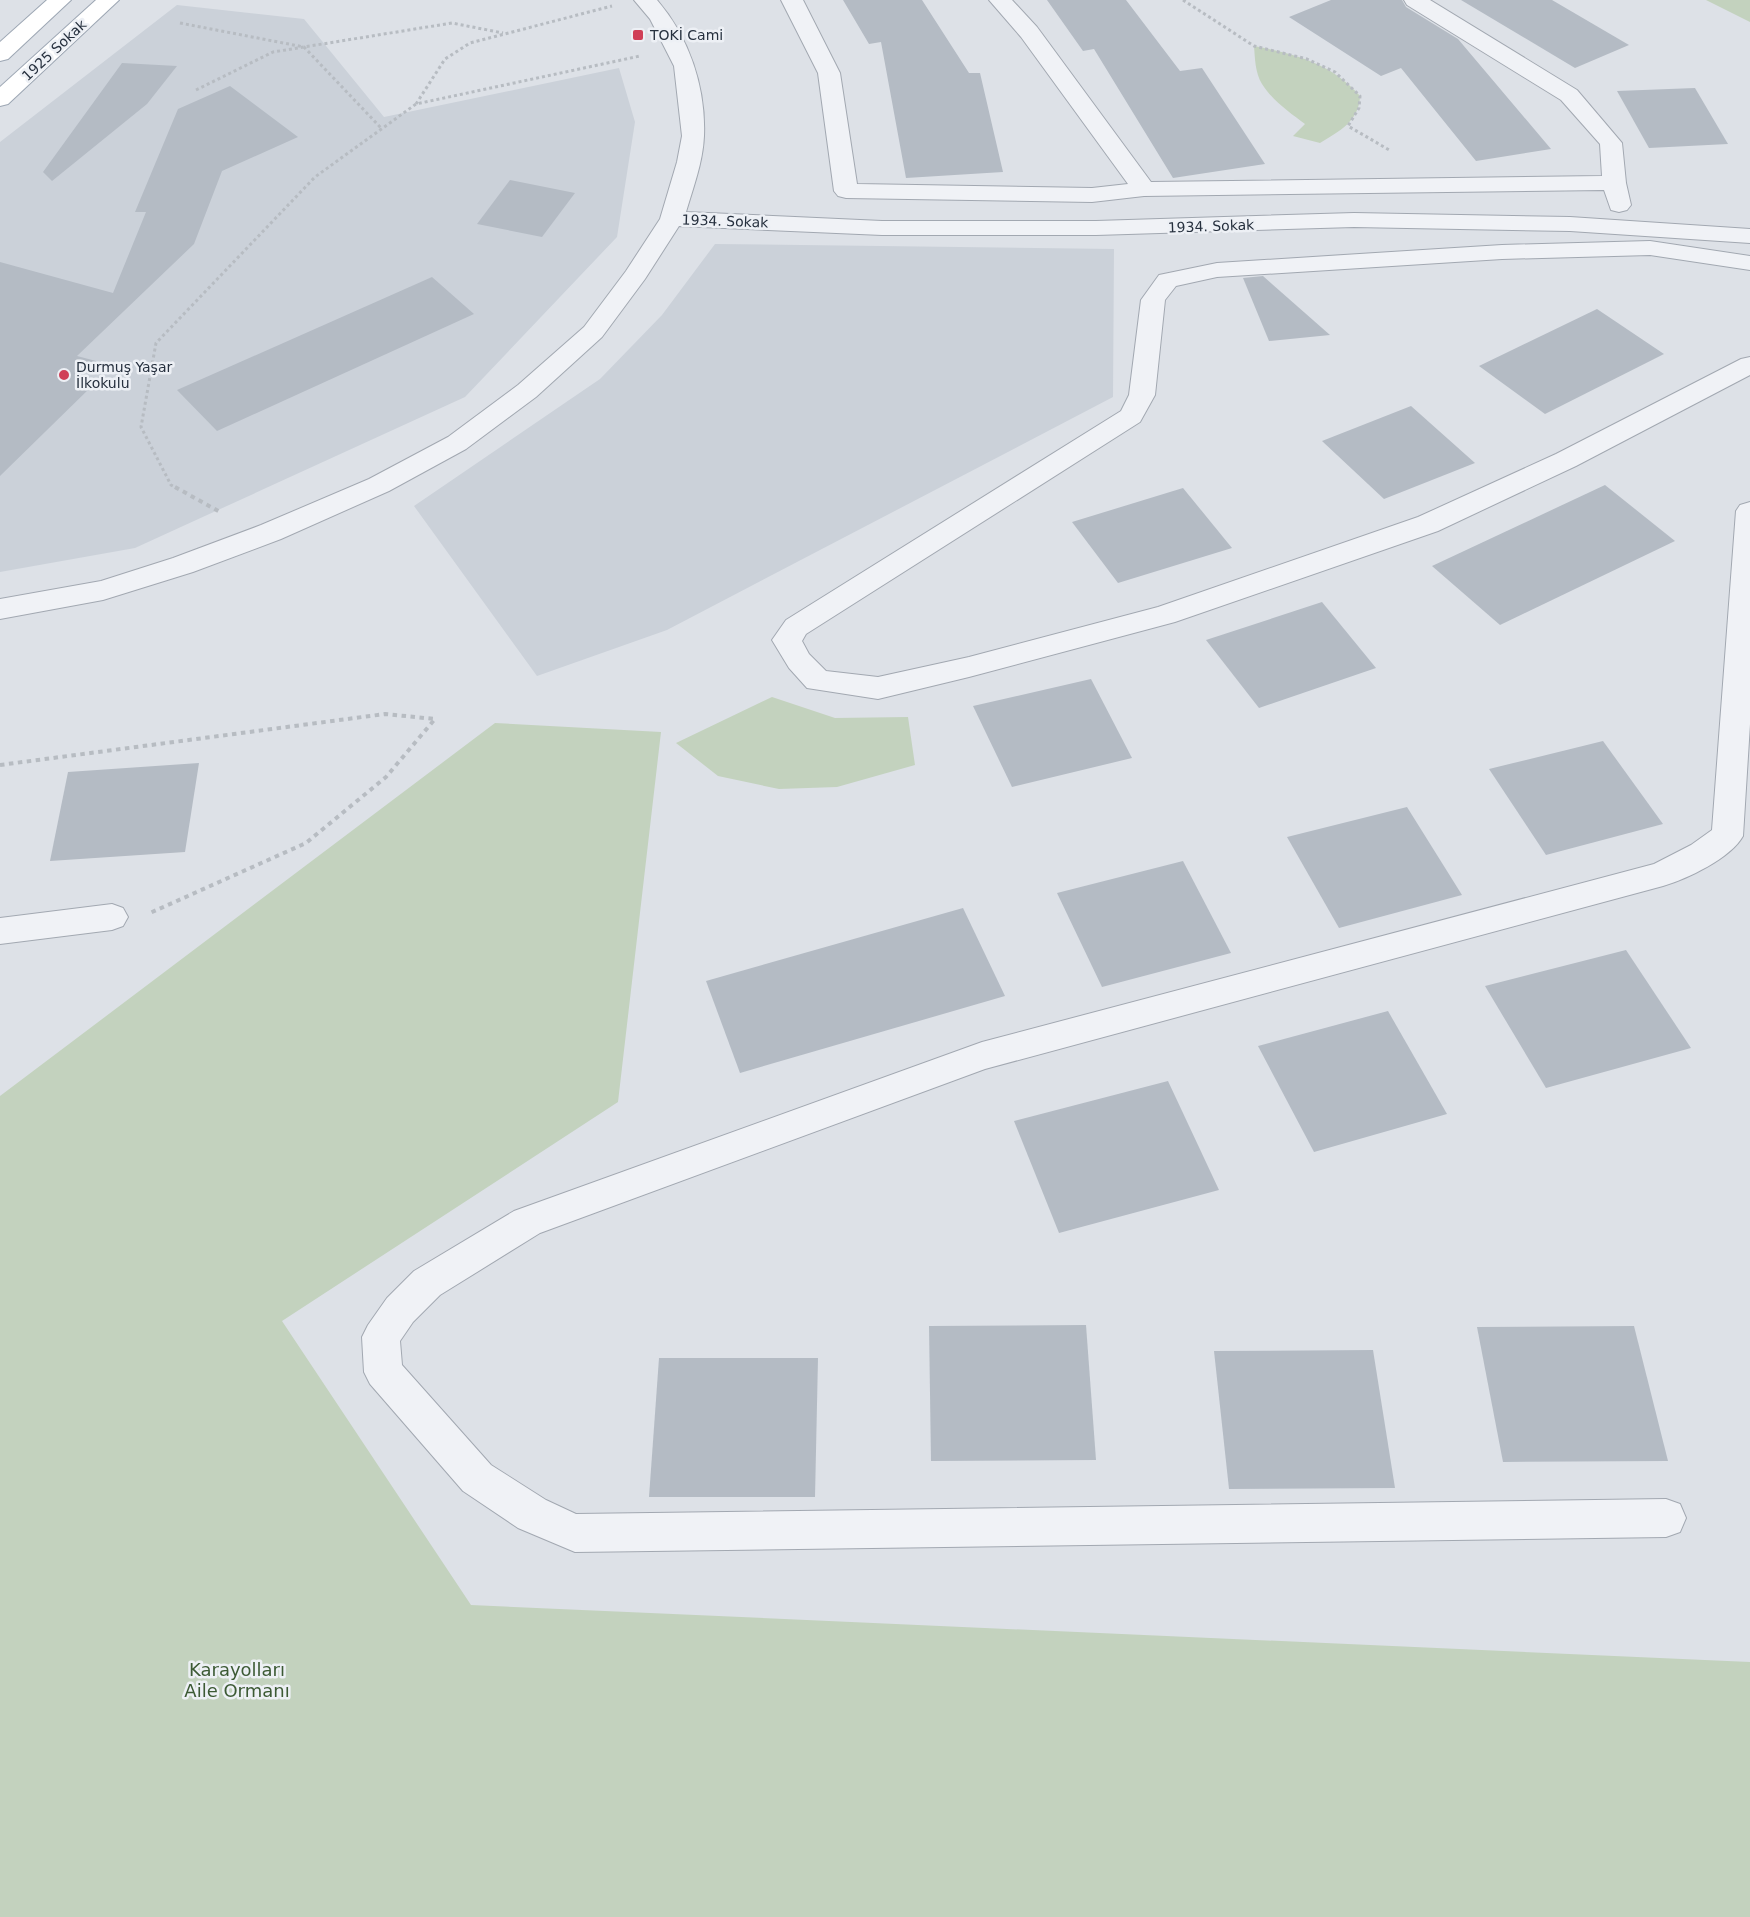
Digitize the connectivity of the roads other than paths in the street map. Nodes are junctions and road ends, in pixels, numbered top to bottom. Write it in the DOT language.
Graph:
graph roads {
  1 [pos="60,0"];
  2 [pos="108,0"];
  3 [pos="645,0"];
  4 [pos="792,0"];
  5 [pos="1000,0"];
  6 [pos="1415,0"];
  7 [pos="0,54"];
  8 [pos="0,99"];
  9 [pos="1614,183"];
  10 [pos="1144,189"];
  11 [pos="672,219"];
  12 [pos="1624,227"];
  13 [pos="1750,236"];
  14 [pos="1750,264"];
  15 [pos="1750,365"];
  16 [pos="1750,510"];
  17 [pos="0,609"];
  18 [pos="112,917"];
  19 [pos="0,931"];
  20 [pos="1666,1518"];
  1 -- 7 [label="main road"];
  2 -- 8 [label="main road, 1925 Sokak"];
  3 -- 11 [label="street"];
  4 -- 10 [label="street"];
  5 -- 10 [label="street"];
  6 -- 9 [label="street"];
  9 -- 10 [label="street"];
  9 -- 12 [label="street"];
  11 -- 12 [label="street, 1934. Sokak"];
  11 -- 17 [label="street"];
  12 -- 13 [label="street, 1934. Sokak"];
  14 -- 15 [label="street"];
  16 -- 20 [label="street"];
  18 -- 19 [label="street"];
}
